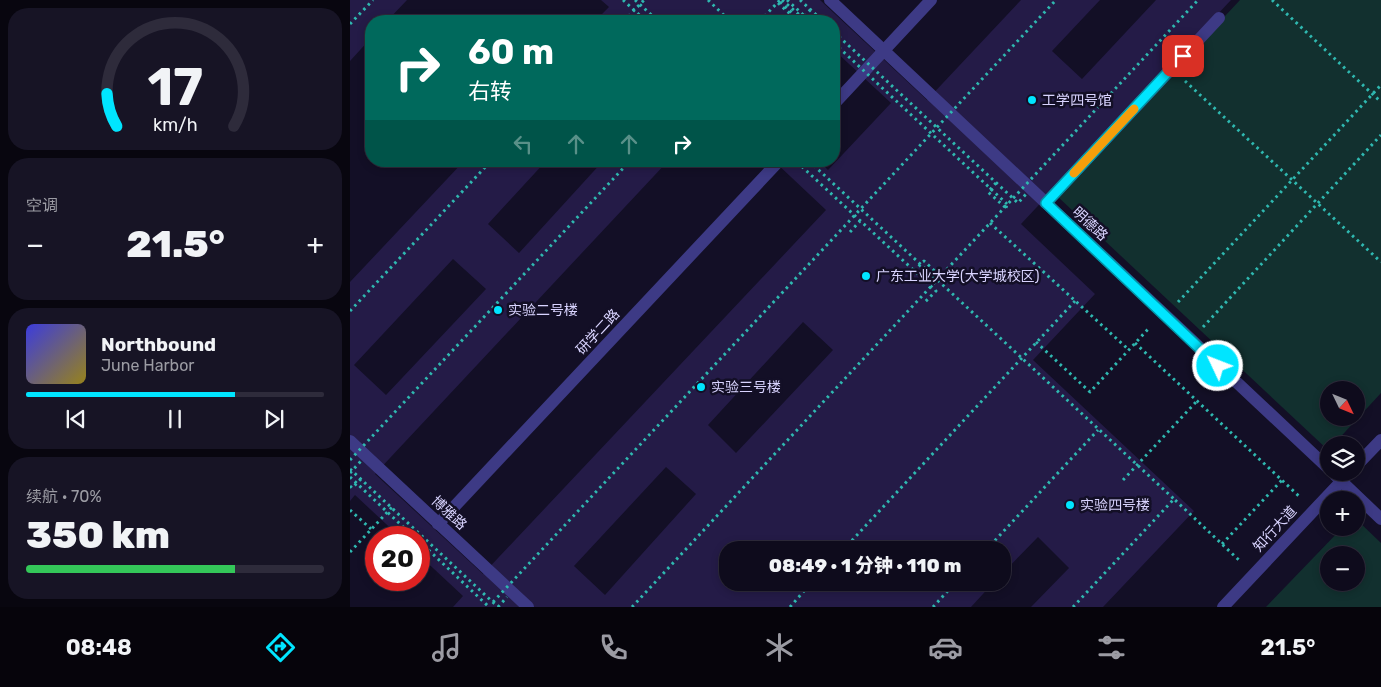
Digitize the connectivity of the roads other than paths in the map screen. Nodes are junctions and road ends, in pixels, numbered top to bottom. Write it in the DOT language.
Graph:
graph roads {
  1 [pos="830,0"];
  2 [pos="931,0"];
  3 [pos="1219,18"];
  4 [pos="884,50"];
  5 [pos="840,98"];
  6 [pos="773,167"];
  7 [pos="1046,203"];
  8 [pos="1381,440"];
  9 [pos="350,441"];
  10 [pos="1365,457"];
  11 [pos="1320,461"];
  12 [pos="1336,481"];
  13 [pos="1346,481"];
  14 [pos="1381,519"];
  15 [pos="438,524"];
  16 [pos="528,607"];
  17 [pos="1223,607"];
  1 -- 4 [label="lane, 明德路"];
  2 -- 4 [label="lane"];
  3 -- 7 [label="lane"];
  4 -- 5 [label="lane"];
  4 -- 7 [label="lane, 明德路"];
  6 -- 15 [label="lane, 研学二路"];
  7 -- 11 [label="lane, 明德路"];
  8 -- 10 [label="lane"];
  9 -- 15 [label="lane, 博雅路"];
  12 -- 17 [label="lane, 知行大道"];
  13 -- 14 [label="lane"];
  15 -- 16 [label="lane, 博雅路"];
}
